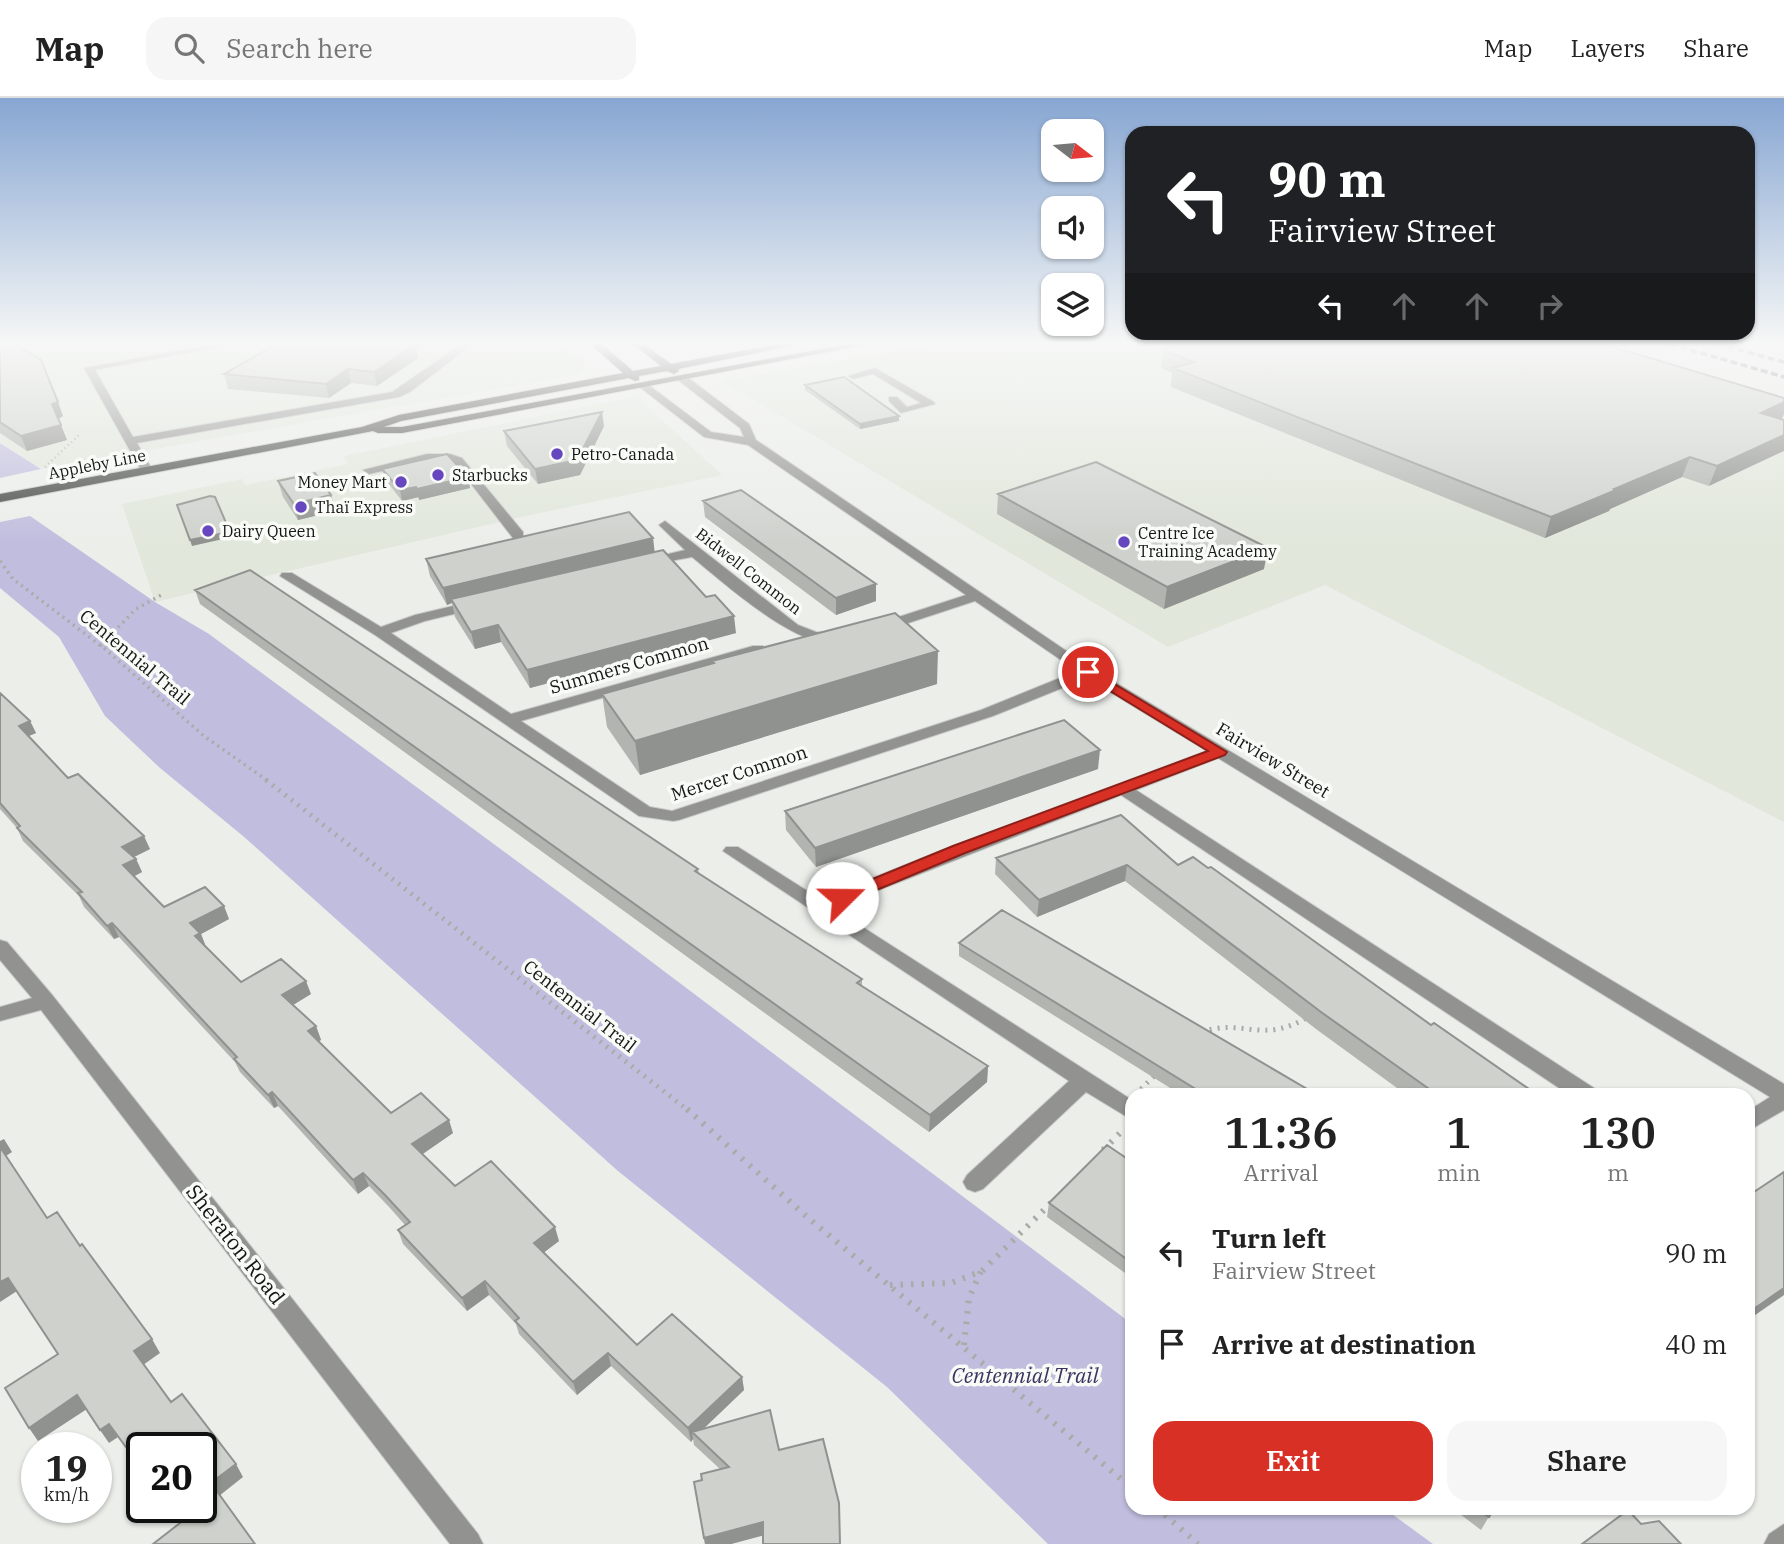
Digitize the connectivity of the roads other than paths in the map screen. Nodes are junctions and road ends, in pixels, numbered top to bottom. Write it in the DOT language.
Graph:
graph roads {
  1 [pos="111,408"];
  2 [pos="319,408"];
  3 [pos="449,408"];
  4 [pos="519,408"];
  5 [pos="672,408"];
  6 [pos="723,408"];
  7 [pos="365,430"];
  8 [pos="129,442"];
  9 [pos="751,442"];
  10 [pos="369,470"];
  11 [pos="147,471"];
  12 [pos="0,498"];
  13 [pos="666,526"];
  14 [pos="519,535"];
  15 [pos="694,552"];
  16 [pos="628,567"];
  17 [pos="287,576"];
  18 [pos="978,596"];
  19 [pos="485,602"];
  20 [pos="871,630"];
  21 [pos="380,632"];
  22 [pos="854,636"];
  23 [pos="758,649"];
  24 [pos="1088,672"];
  25 [pos="510,719"];
  26 [pos="1220,752"];
  27 [pos="1123,789"];
  28 [pos="732,851"];
  29 [pos="818,907"];
  30 [pos="0,947"];
  31 [pos="46,1001"];
  32 [pos="0,1014"];
  33 [pos="1084,1080"];
  34 [pos="1577,1088"];
  35 [pos="1784,1097"];
  36 [pos="1125,1106"];
  37 [pos="1755,1117"];
  38 [pos="975,1182"];
  39 [pos="1784,1539"];
  40 [pos="468,1544"];
  41 [pos="1779,1544"];
  1 -- 8 [label="street"];
  2 -- 8 [label="street"];
  3 -- 7 [label="main road, Appleby Line"];
  4 -- 7 [label="main road, Appleby Line"];
  5 -- 9 [label="street, Fairview Street"];
  6 -- 9 [label="street, Fairview Street"];
  7 -- 11 [label="main road, Appleby Line"];
  8 -- 11 [label="street"];
  9 -- 18 [label="street, Fairview Street"];
  10 -- 14 [label="street"];
  11 -- 12 [label="main road, Appleby Line"];
  13 -- 15 [label="street, Bidwell Common"];
  15 -- 16 [label="street"];
  15 -- 22 [label="street, Bidwell Common"];
  17 -- 21 [label="street, Mercer Common"];
  18 -- 20 [label="street"];
  18 -- 24 [label="street, Fairview Street"];
  19 -- 21 [label="street"];
  21 -- 25 [label="street, Mercer Common"];
  23 -- 25 [label="street, Summers Common"];
  24 -- 25 [label="street, Mercer Common"];
  24 -- 26 [label="street, Fairview Street"];
  26 -- 27 [label="street"];
  26 -- 35 [label="street, Fairview Street"];
  27 -- 29 [label="street"];
  27 -- 34 [label="street"];
  28 -- 29 [label="street"];
  29 -- 33 [label="street"];
  30 -- 31 [label="street, Sheraton Road"];
  31 -- 32 [label="street"];
  31 -- 40 [label="street, Sheraton Road"];
  33 -- 36 [label="street"];
  33 -- 38 [label="street"];
  35 -- 37 [label="street"];
  39 -- 41 [label="street"];
}
